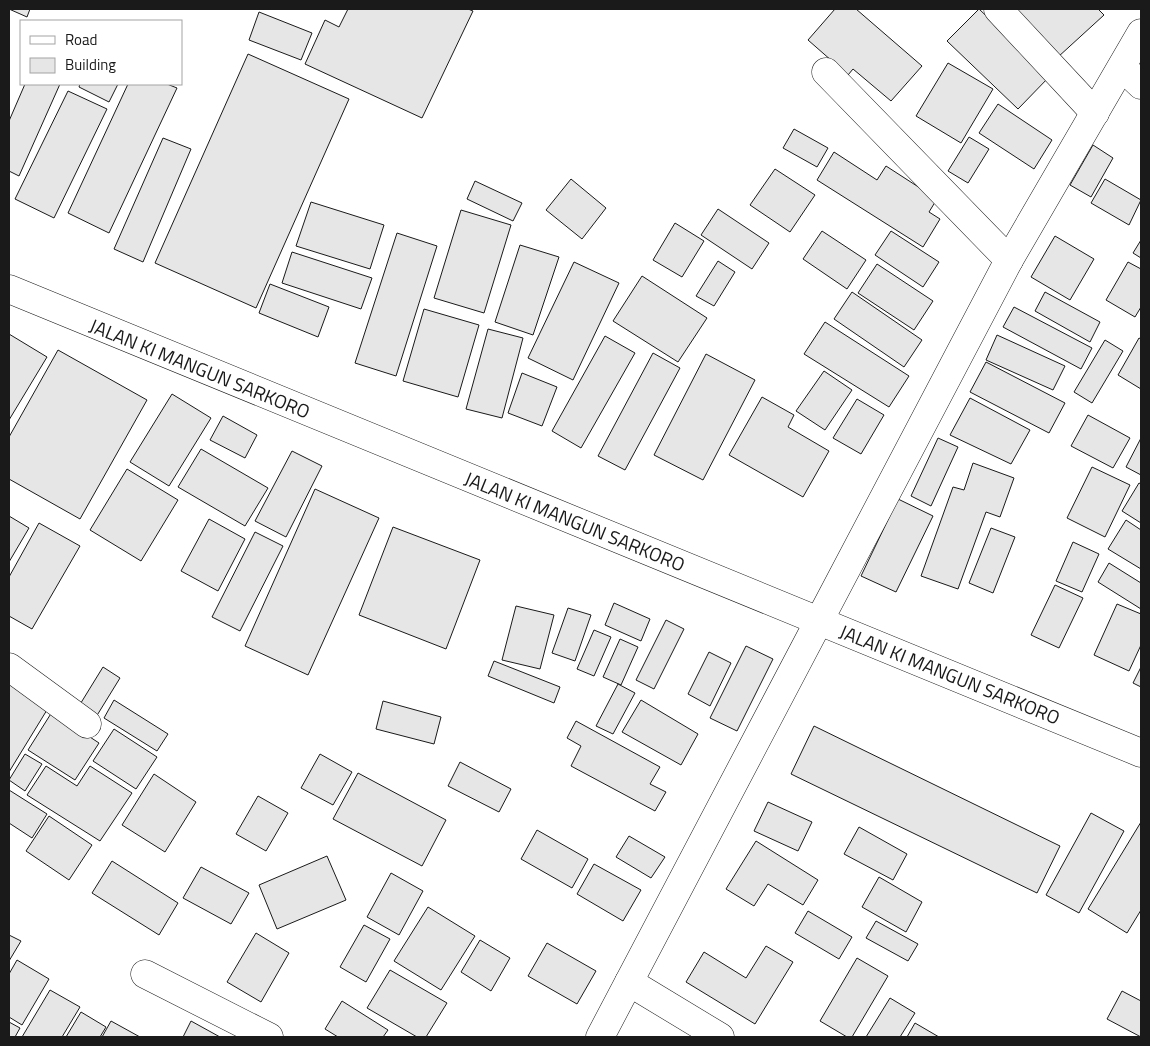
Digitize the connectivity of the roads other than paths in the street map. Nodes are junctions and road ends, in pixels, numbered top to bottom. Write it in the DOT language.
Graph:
graph roads {
  1 [pos="998,9"];
  2 [pos="1141,33"];
  3 [pos="826,72"];
  4 [pos="1132,76"];
  5 [pos="1095,113"];
  6 [pos="1009,260"];
  7 [pos="9,289"];
  8 [pos="818,620"];
  9 [pos="9,667"];
  10 [pos="88,724"];
  11 [pos="1141,753"];
  12 [pos="145,974"];
  13 [pos="629,982"];
  14 [pos="269,1037"];
  15 [pos="600,1037"];
  16 [pos="720,1037"];
  1 -- 5 [label="street"];
  2 -- 4 [label="street"];
  3 -- 6 [label="street"];
  4 -- 5 [label="street"];
  5 -- 6 [label="street"];
  6 -- 8 [label="street"];
  7 -- 8 [label="street, JALAN KI MANGUN SARKORO"];
  8 -- 11 [label="street, JALAN KI MANGUN SARKORO"];
  8 -- 13 [label="street"];
  9 -- 10 [label="street"];
  12 -- 14 [label="street"];
  13 -- 15 [label="street"];
  13 -- 16 [label="street"];
}
